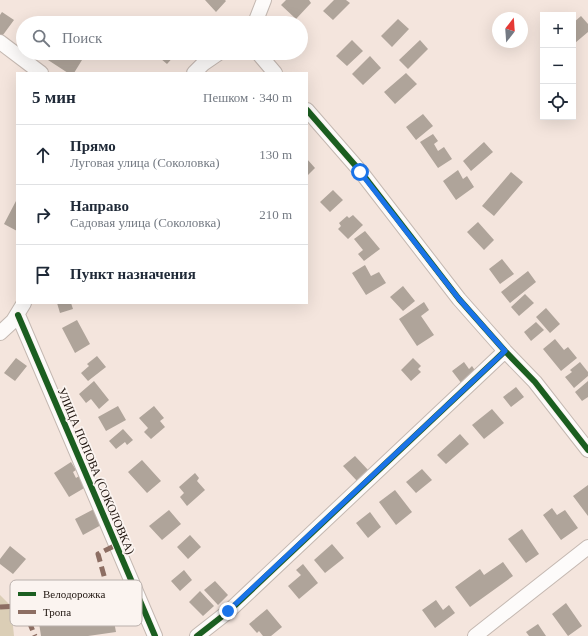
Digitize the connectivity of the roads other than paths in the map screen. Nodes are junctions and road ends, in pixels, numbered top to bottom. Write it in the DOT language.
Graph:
graph roads {
  1 [pos="264,0"];
  2 [pos="257,16"];
  3 [pos="0,42"];
  4 [pos="16,54"];
  5 [pos="24,60"];
  6 [pos="209,60"];
  7 [pos="264,60"];
  8 [pos="40,72"];
  9 [pos="195,72"];
  10 [pos="274,72"];
  11 [pos="308,111"];
  12 [pos="21,309"];
  13 [pos="0,333"];
  14 [pos="505,351"];
  15 [pos="588,450"];
  16 [pos="588,547"];
  17 [pos="131,580"];
  18 [pos="142,606"];
  19 [pos="154,636"];
  20 [pos="197,636"];
  21 [pos="475,636"];
  1 -- 2 [label="street"];
  3 -- 4 [label="street"];
  5 -- 8 [label="street"];
  6 -- 9 [label="street"];
  7 -- 10 [label="street"];
  11 -- 14 [label="street"];
  12 -- 13 [label="street"];
  12 -- 17 [label="street, УЛИЦА ПОПОВА (СОКОЛОВКА)"];
  14 -- 15 [label="street"];
  14 -- 20 [label="street"];
  16 -- 21 [label="street"];
  18 -- 19 [label="street, УЛИЦА ПОПОВА (СОКОЛОВКА)"];
}
